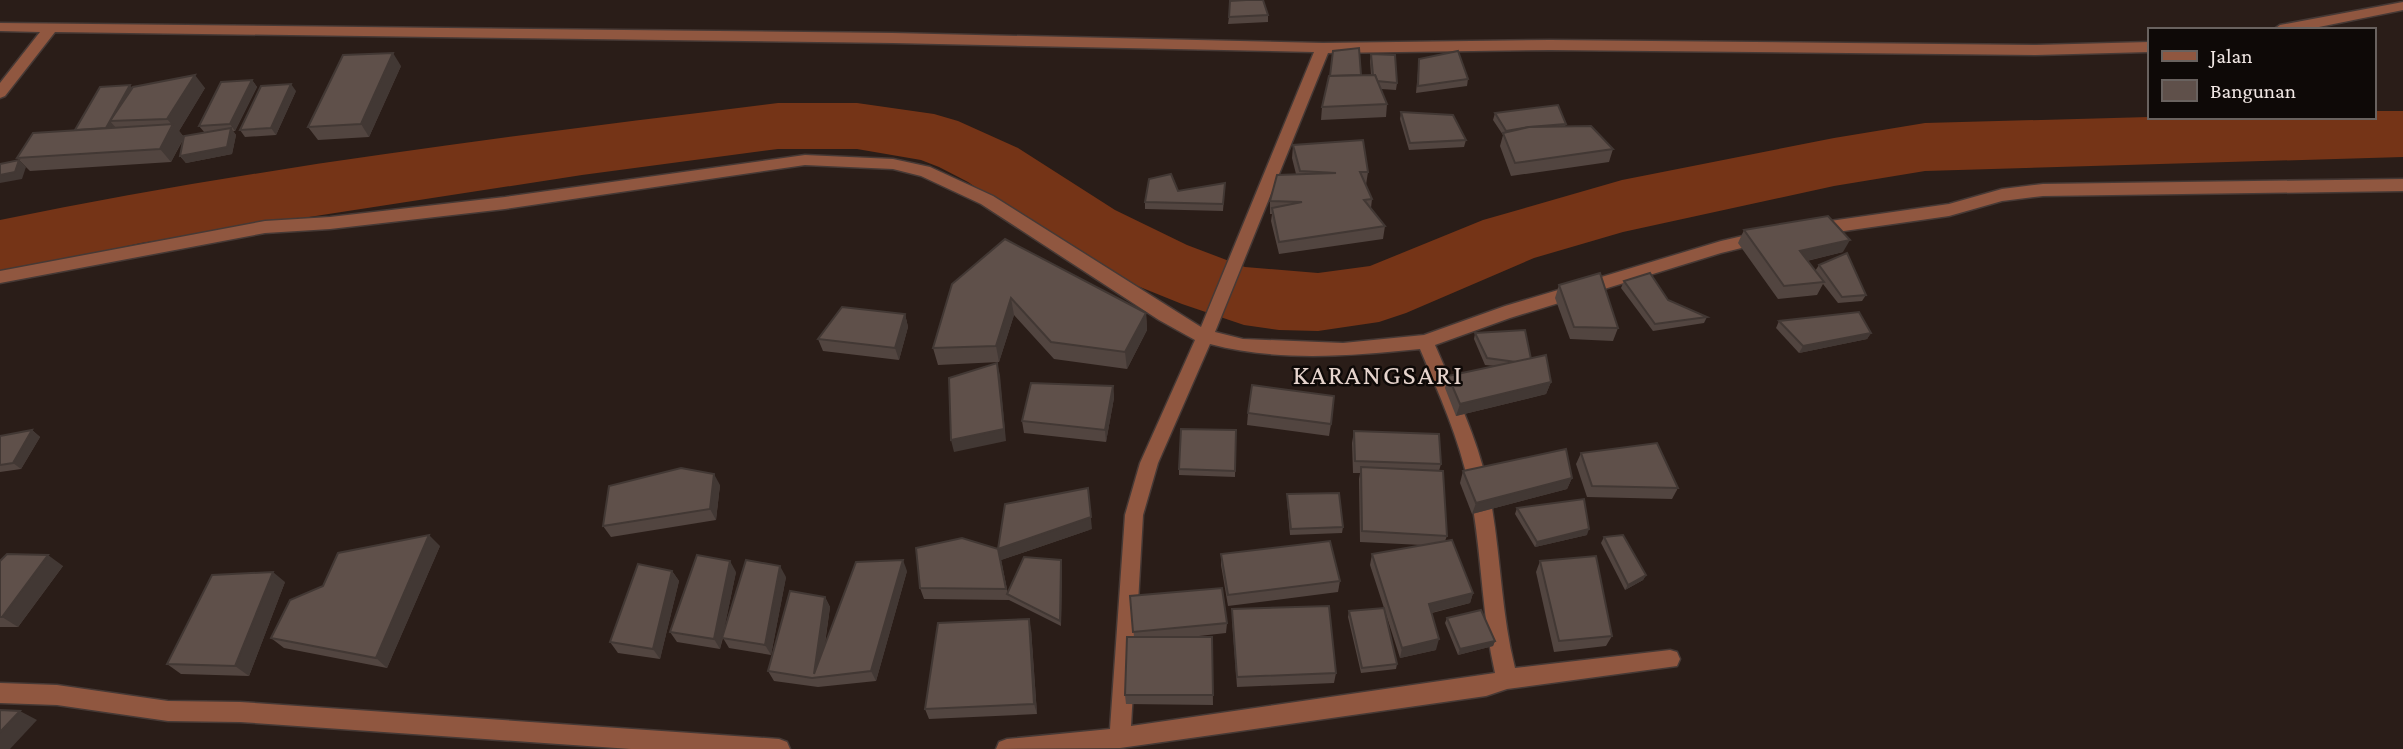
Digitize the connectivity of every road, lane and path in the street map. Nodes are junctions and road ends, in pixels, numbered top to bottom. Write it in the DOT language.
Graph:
graph roads {
  1 [pos="2403,6"];
  2 [pos="0,27"];
  3 [pos="52,27"];
  4 [pos="2290,28"];
  5 [pos="2148,47"];
  6 [pos="1323,48"];
  7 [pos="0,93"];
  8 [pos="2403,185"];
  9 [pos="1799,231"];
  10 [pos="1777,234"];
  11 [pos="0,277"];
  12 [pos="1203,336"];
  13 [pos="1426,342"];
  14 [pos="1670,659"];
  15 [pos="1507,679"];
  16 [pos="0,693"];
  17 [pos="1120,738"];
  18 [pos="779,749"];
  19 [pos="1006,749"];
  1 -- 4 [label="street"];
  2 -- 3 [label="street"];
  3 -- 6 [label="street"];
  3 -- 7 [label="street"];
  5 -- 6 [label="street"];
  6 -- 12 [label="street"];
  8 -- 9 [label="street"];
  10 -- 13 [label="street"];
  11 -- 12 [label="street"];
  12 -- 13 [label="street"];
  12 -- 17 [label="street"];
  13 -- 15 [label="street"];
  14 -- 15 [label="street"];
  15 -- 17 [label="street"];
  16 -- 18 [label="street"];
  17 -- 19 [label="street"];
}
